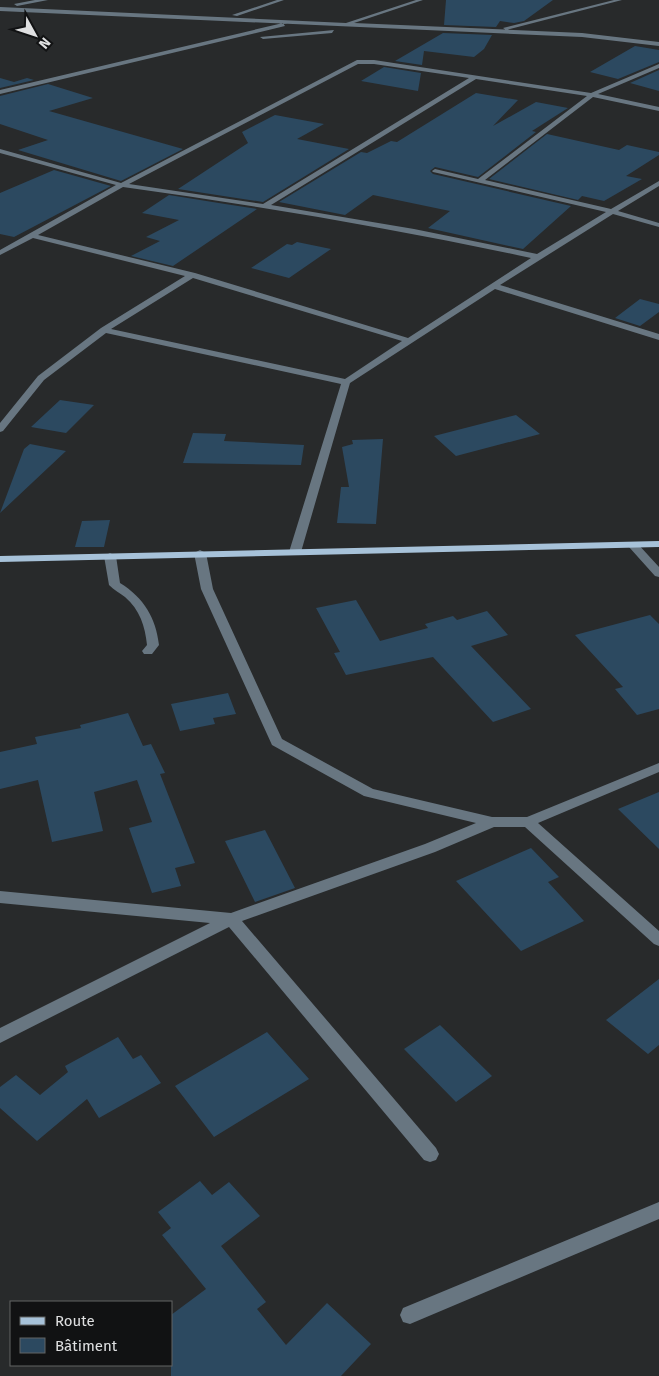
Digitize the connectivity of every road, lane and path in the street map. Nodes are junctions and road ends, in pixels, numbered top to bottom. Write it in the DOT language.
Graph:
graph roads {
  1 [pos="46,0"];
  2 [pos="282,0"];
  3 [pos="421,0"];
  4 [pos="620,0"];
  5 [pos="0,8"];
  6 [pos="15,10"];
  7 [pos="0,16"];
  8 [pos="226,18"];
  9 [pos="298,22"];
  10 [pos="343,25"];
  11 [pos="387,28"];
  12 [pos="490,32"];
  13 [pos="214,42"];
  14 [pos="659,44"];
  15 [pos="659,66"];
  16 [pos="475,78"];
  17 [pos="0,92"];
  18 [pos="592,95"];
  19 [pos="659,109"];
  20 [pos="0,151"];
  21 [pos="435,171"];
  22 [pos="480,180"];
  23 [pos="659,182"];
  24 [pos="122,185"];
  25 [pos="264,206"];
  26 [pos="610,212"];
  27 [pos="659,225"];
  28 [pos="34,236"];
  29 [pos="0,253"];
  30 [pos="538,257"];
  31 [pos="192,275"];
  32 [pos="495,286"];
  33 [pos="104,330"];
  34 [pos="659,337"];
  35 [pos="410,341"];
  36 [pos="346,382"];
  37 [pos="0,428"];
  38 [pos="659,544"];
  39 [pos="633,545"];
  40 [pos="295,552"];
  41 [pos="200,553"];
  42 [pos="110,556"];
  43 [pos="0,559"];
  44 [pos="659,574"];
  45 [pos="148,651"];
  46 [pos="659,767"];
  47 [pos="492,822"];
  48 [pos="528,822"];
  49 [pos="0,897"];
  50 [pos="231,919"];
  51 [pos="659,940"];
  52 [pos="0,1036"];
  53 [pos="430,1154"];
  54 [pos="659,1210"];
  55 [pos="410,1315"];
  1 -- 5 [label="street"];
  2 -- 8 [label="street"];
  3 -- 10 [label="street"];
  4 -- 12 [label="street"];
  5 -- 6 [label="street"];
  6 -- 7 [label="street"];
  6 -- 8 [label="street"];
  8 -- 9 [label="street"];
  9 -- 10 [label="street"];
  9 -- 13 [label="street"];
  10 -- 11 [label="street"];
  11 -- 12 [label="street"];
  11 -- 13 [label="street"];
  12 -- 14 [label="street"];
  13 -- 17 [label="street"];
  15 -- 18 [label="street"];
  16 -- 18 [label="street"];
  16 -- 24 [label="street"];
  16 -- 25 [label="street"];
  18 -- 19 [label="street"];
  18 -- 22 [label="street"];
  20 -- 24 [label="street"];
  21 -- 22 [label="street"];
  22 -- 26 [label="street"];
  23 -- 26 [label="street"];
  24 -- 25 [label="street"];
  24 -- 28 [label="street"];
  25 -- 30 [label="street"];
  26 -- 27 [label="street"];
  26 -- 30 [label="street"];
  28 -- 29 [label="street"];
  28 -- 31 [label="street"];
  30 -- 32 [label="street"];
  31 -- 33 [label="street"];
  31 -- 35 [label="street"];
  32 -- 34 [label="street"];
  32 -- 35 [label="street"];
  33 -- 36 [label="street"];
  33 -- 37 [label="street"];
  35 -- 36 [label="street"];
  36 -- 40 [label="street"];
  38 -- 39 [label="main road"];
  39 -- 40 [label="main road"];
  39 -- 44 [label="street"];
  40 -- 41 [label="main road"];
  41 -- 42 [label="main road"];
  41 -- 47 [label="street"];
  42 -- 43 [label="main road"];
  42 -- 45 [label="street"];
  46 -- 48 [label="street"];
  47 -- 48 [label="street"];
  47 -- 50 [label="street"];
  48 -- 51 [label="street"];
  49 -- 50 [label="street"];
  50 -- 52 [label="street"];
  50 -- 53 [label="street"];
  54 -- 55 [label="street"];
}
